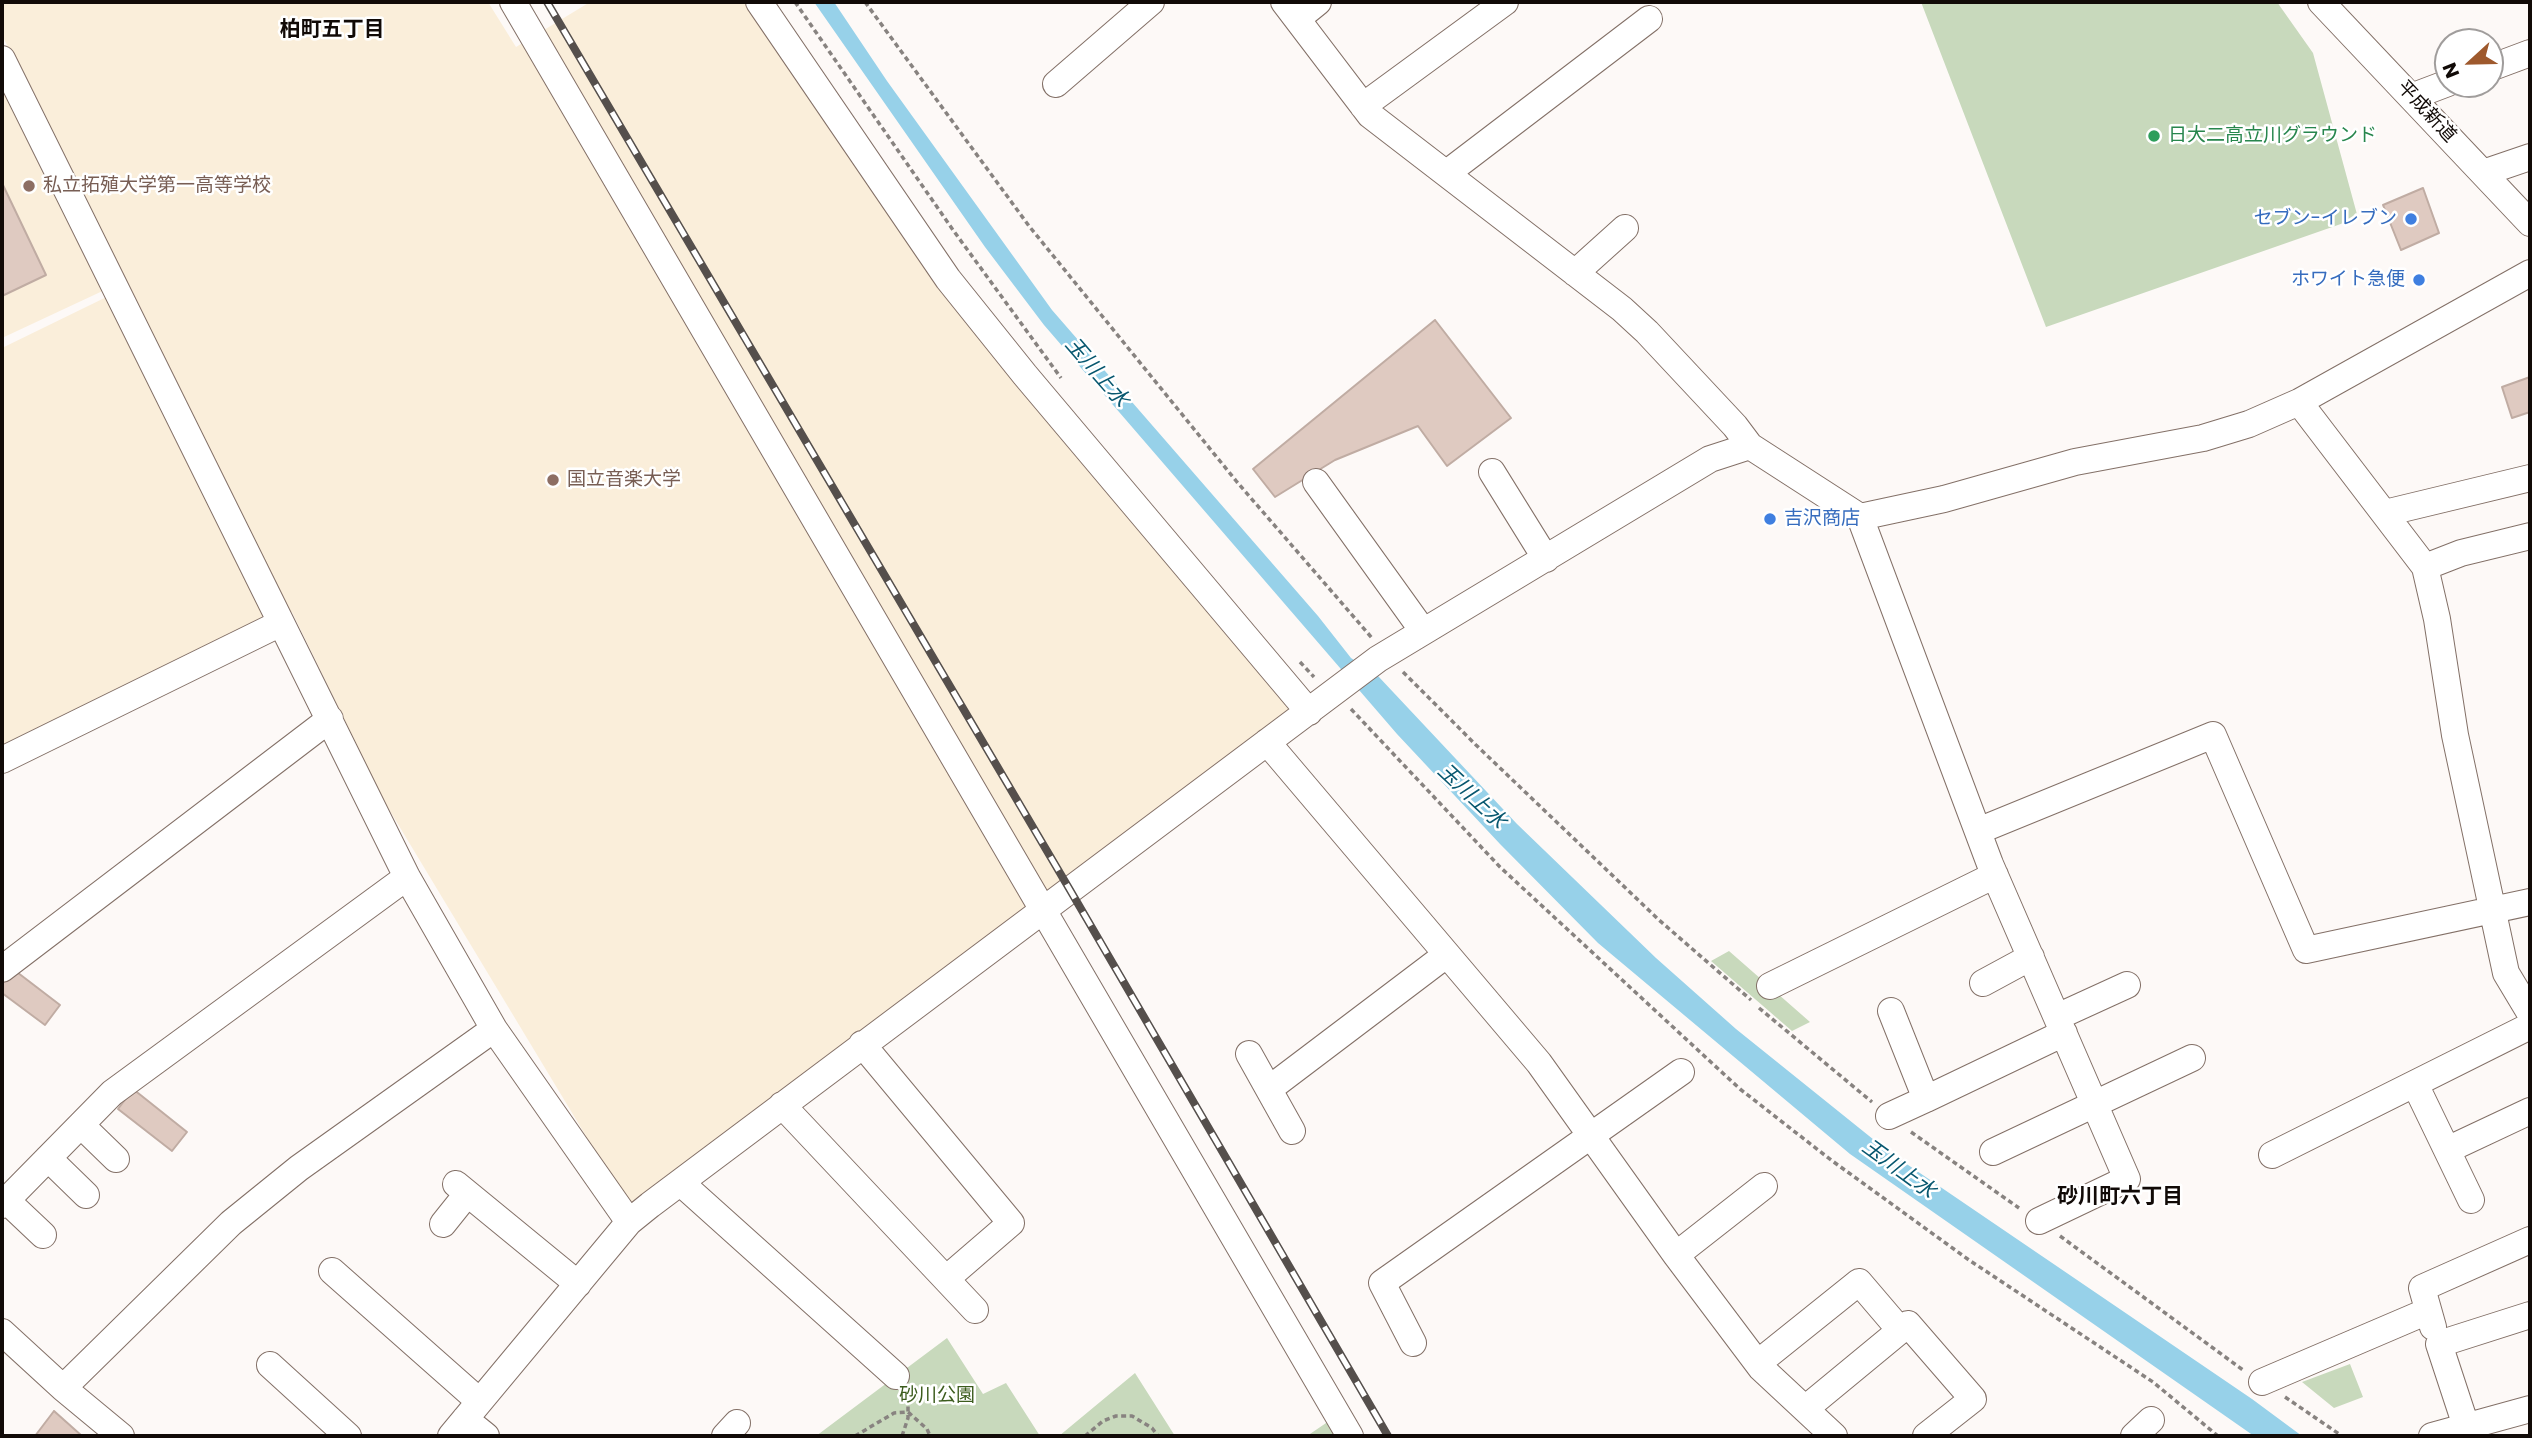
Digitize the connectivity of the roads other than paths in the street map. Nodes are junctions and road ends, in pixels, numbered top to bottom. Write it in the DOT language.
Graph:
graph roads {
  1 [pos="513,2"];
  2 [pos="759,2"];
  3 [pos="1151,2"];
  4 [pos="1318,2"];
  5 [pos="1505,2"];
  6 [pos="2321,2"];
  7 [pos="1290,10"];
  8 [pos="1648,19"];
  9 [pos="2530,53"];
  10 [pos="2,59"];
  11 [pos="2504,63"];
  12 [pos="1056,84"];
  13 [pos="2434,88"];
  14 [pos="2411,97"];
  15 [pos="1363,106"];
  16 [pos="2530,157"];
  17 [pos="1447,173"];
  18 [pos="2483,173"];
  19 [pos="2530,223"];
  20 [pos="1625,228"];
  21 [pos="1575,273"];
  22 [pos="2530,273"];
  23 [pos="2300,402"];
  24 [pos="1750,446"];
  25 [pos="1492,472"];
  26 [pos="2530,478"];
  27 [pos="1316,482"];
  28 [pos="2385,513"];
  29 [pos="1860,517"];
  30 [pos="2530,536"];
  31 [pos="1546,559"];
  32 [pos="2425,567"];
  33 [pos="281,623"];
  34 [pos="1423,631"];
  35 [pos="1309,712"];
  36 [pos="330,719"];
  37 [pos="1267,743"];
  38 [pos="2,760"];
  39 [pos="1978,831"];
  40 [pos="1995,875"];
  41 [pos="407,877"];
  42 [pos="2530,902"];
  43 [pos="1043,911"];
  44 [pos="2492,912"];
  45 [pos="1446,956"];
  46 [pos="2031,957"];
  47 [pos="2,969"];
  48 [pos="1983,983"];
  49 [pos="2127,985"];
  50 [pos="1770,986"];
  51 [pos="1891,1010"];
  52 [pos="2530,1013"];
  53 [pos="2060,1025"];
  54 [pos="2530,1026"];
  55 [pos="494,1029"];
  56 [pos="862,1044"];
  57 [pos="1249,1054"];
  58 [pos="2192,1058"];
  59 [pos="1681,1072"];
  60 [pos="2415,1084"];
  61 [pos="1269,1089"];
  62 [pos="1926,1099"];
  63 [pos="2095,1104"];
  64 [pos="782,1105"];
  65 [pos="2530,1111"];
  66 [pos="1889,1116"];
  67 [pos="81,1125"];
  68 [pos="1292,1131"];
  69 [pos="1591,1135"];
  70 [pos="2447,1150"];
  71 [pos="1993,1152"];
  72 [pos="2272,1155"];
  73 [pos="48,1158"];
  74 [pos="116,1159"];
  75 [pos="681,1183"];
  76 [pos="1764,1186"];
  77 [pos="86,1195"];
  78 [pos="2471,1200"];
  79 [pos="4,1203"];
  80 [pos="2039,1221"];
  81 [pos="629,1222"];
  82 [pos="443,1224"];
  83 [pos="43,1235"];
  84 [pos="2530,1240"];
  85 [pos="1676,1255"];
  86 [pos="332,1271"];
  87 [pos="946,1279"];
  88 [pos="578,1284"];
  89 [pos="975,1310"];
  90 [pos="2428,1311"];
  91 [pos="2530,1315"];
  92 [pos="1900,1330"];
  93 [pos="2,1332"];
  94 [pos="1413,1343"];
  95 [pos="2439,1344"];
  96 [pos="1758,1363"];
  97 [pos="270,1365"];
  98 [pos="896,1376"];
  99 [pos="2262,1382"];
  100 [pos="63,1388"];
  101 [pos="1805,1409"];
  102 [pos="2530,1409"];
  103 [pos="465,1419"];
  104 [pos="2466,1426"];
  105 [pos="121,1436"];
  106 [pos="348,1436"];
  107 [pos="486,1436"];
  108 [pos="1350,1436"];
  109 [pos="1834,1436"];
  110 [pos="1926,1436"];
  111 [pos="2432,1436"];
  1 -- 43 [label="street"];
  2 -- 35 [label="street"];
  3 -- 12 [label="street"];
  4 -- 7 [label="street"];
  5 -- 15 [label="street"];
  6 -- 14 [label="street, 平成新道"];
  7 -- 15 [label="street"];
  8 -- 17 [label="street"];
  9 -- 11 [label="street"];
  10 -- 33 [label="street"];
  13 -- 14 [label="street"];
  14 -- 18 [label="street, 平成新道"];
  15 -- 17 [label="street"];
  16 -- 18 [label="street"];
  17 -- 21 [label="street"];
  18 -- 19 [label="street, 平成新道"];
  20 -- 21 [label="street"];
  21 -- 24 [label="street"];
  22 -- 23 [label="street"];
  23 -- 28 [label="street"];
  23 -- 29 [label="street"];
  24 -- 29 [label="street"];
  24 -- 31 [label="street"];
  25 -- 31 [label="street"];
  26 -- 28 [label="street"];
  27 -- 34 [label="street"];
  28 -- 32 [label="street"];
  29 -- 39 [label="street"];
  30 -- 32 [label="street"];
  31 -- 34 [label="street"];
  32 -- 44 [label="street"];
  33 -- 36 [label="street"];
  33 -- 38 [label="street"];
  34 -- 35 [label="street"];
  35 -- 37 [label="street"];
  36 -- 41 [label="street"];
  36 -- 47 [label="street"];
  37 -- 43 [label="street"];
  37 -- 45 [label="street"];
  39 -- 40 [label="street"];
  39 -- 44 [label="street"];
  40 -- 46 [label="street"];
  40 -- 50 [label="street"];
  41 -- 55 [label="street"];
  41 -- 67 [label="street"];
  42 -- 44 [label="street"];
  43 -- 56 [label="street"];
  43 -- 108 [label="street"];
  44 -- 52 [label="street"];
  45 -- 61 [label="street"];
  45 -- 69 [label="street"];
  46 -- 48 [label="street"];
  46 -- 53 [label="street"];
  49 -- 53 [label="street"];
  51 -- 62 [label="street"];
  53 -- 62 [label="street"];
  53 -- 63 [label="street"];
  54 -- 60 [label="street"];
  55 -- 81 [label="street"];
  55 -- 100 [label="street"];
  56 -- 64 [label="street"];
  56 -- 87 [label="street"];
  57 -- 61 [label="street"];
  58 -- 63 [label="street"];
  59 -- 69 [label="street"];
  60 -- 70 [label="street"];
  60 -- 72 [label="street"];
  61 -- 68 [label="street"];
  62 -- 66 [label="street"];
  63 -- 71 [label="street"];
  63 -- 80 [label="street"];
  64 -- 75 [label="street"];
  64 -- 87 [label="street"];
  65 -- 70 [label="street"];
  67 -- 73 [label="street"];
  67 -- 74 [label="street"];
  69 -- 85 [label="street"];
  69 -- 94 [label="street"];
  70 -- 78 [label="street"];
  73 -- 77 [label="street"];
  73 -- 79 [label="street"];
  75 -- 81 [label="street"];
  75 -- 98 [label="street"];
  76 -- 85 [label="street"];
  79 -- 83 [label="street"];
  81 -- 88 [label="street"];
  82 -- 88 [label="street"];
  84 -- 90 [label="street"];
  85 -- 96 [label="street"];
  86 -- 103 [label="street"];
  87 -- 89 [label="street"];
  88 -- 103 [label="street"];
  90 -- 95 [label="street"];
  90 -- 99 [label="street"];
  91 -- 95 [label="street"];
  92 -- 96 [label="street"];
  92 -- 101 [label="street"];
  92 -- 110 [label="street"];
  93 -- 100 [label="street"];
  95 -- 104 [label="street"];
  96 -- 101 [label="street"];
  97 -- 106 [label="street"];
  100 -- 105 [label="street"];
  101 -- 109 [label="street"];
  102 -- 104 [label="street"];
  103 -- 107 [label="street"];
  104 -- 111 [label="street"];
}
